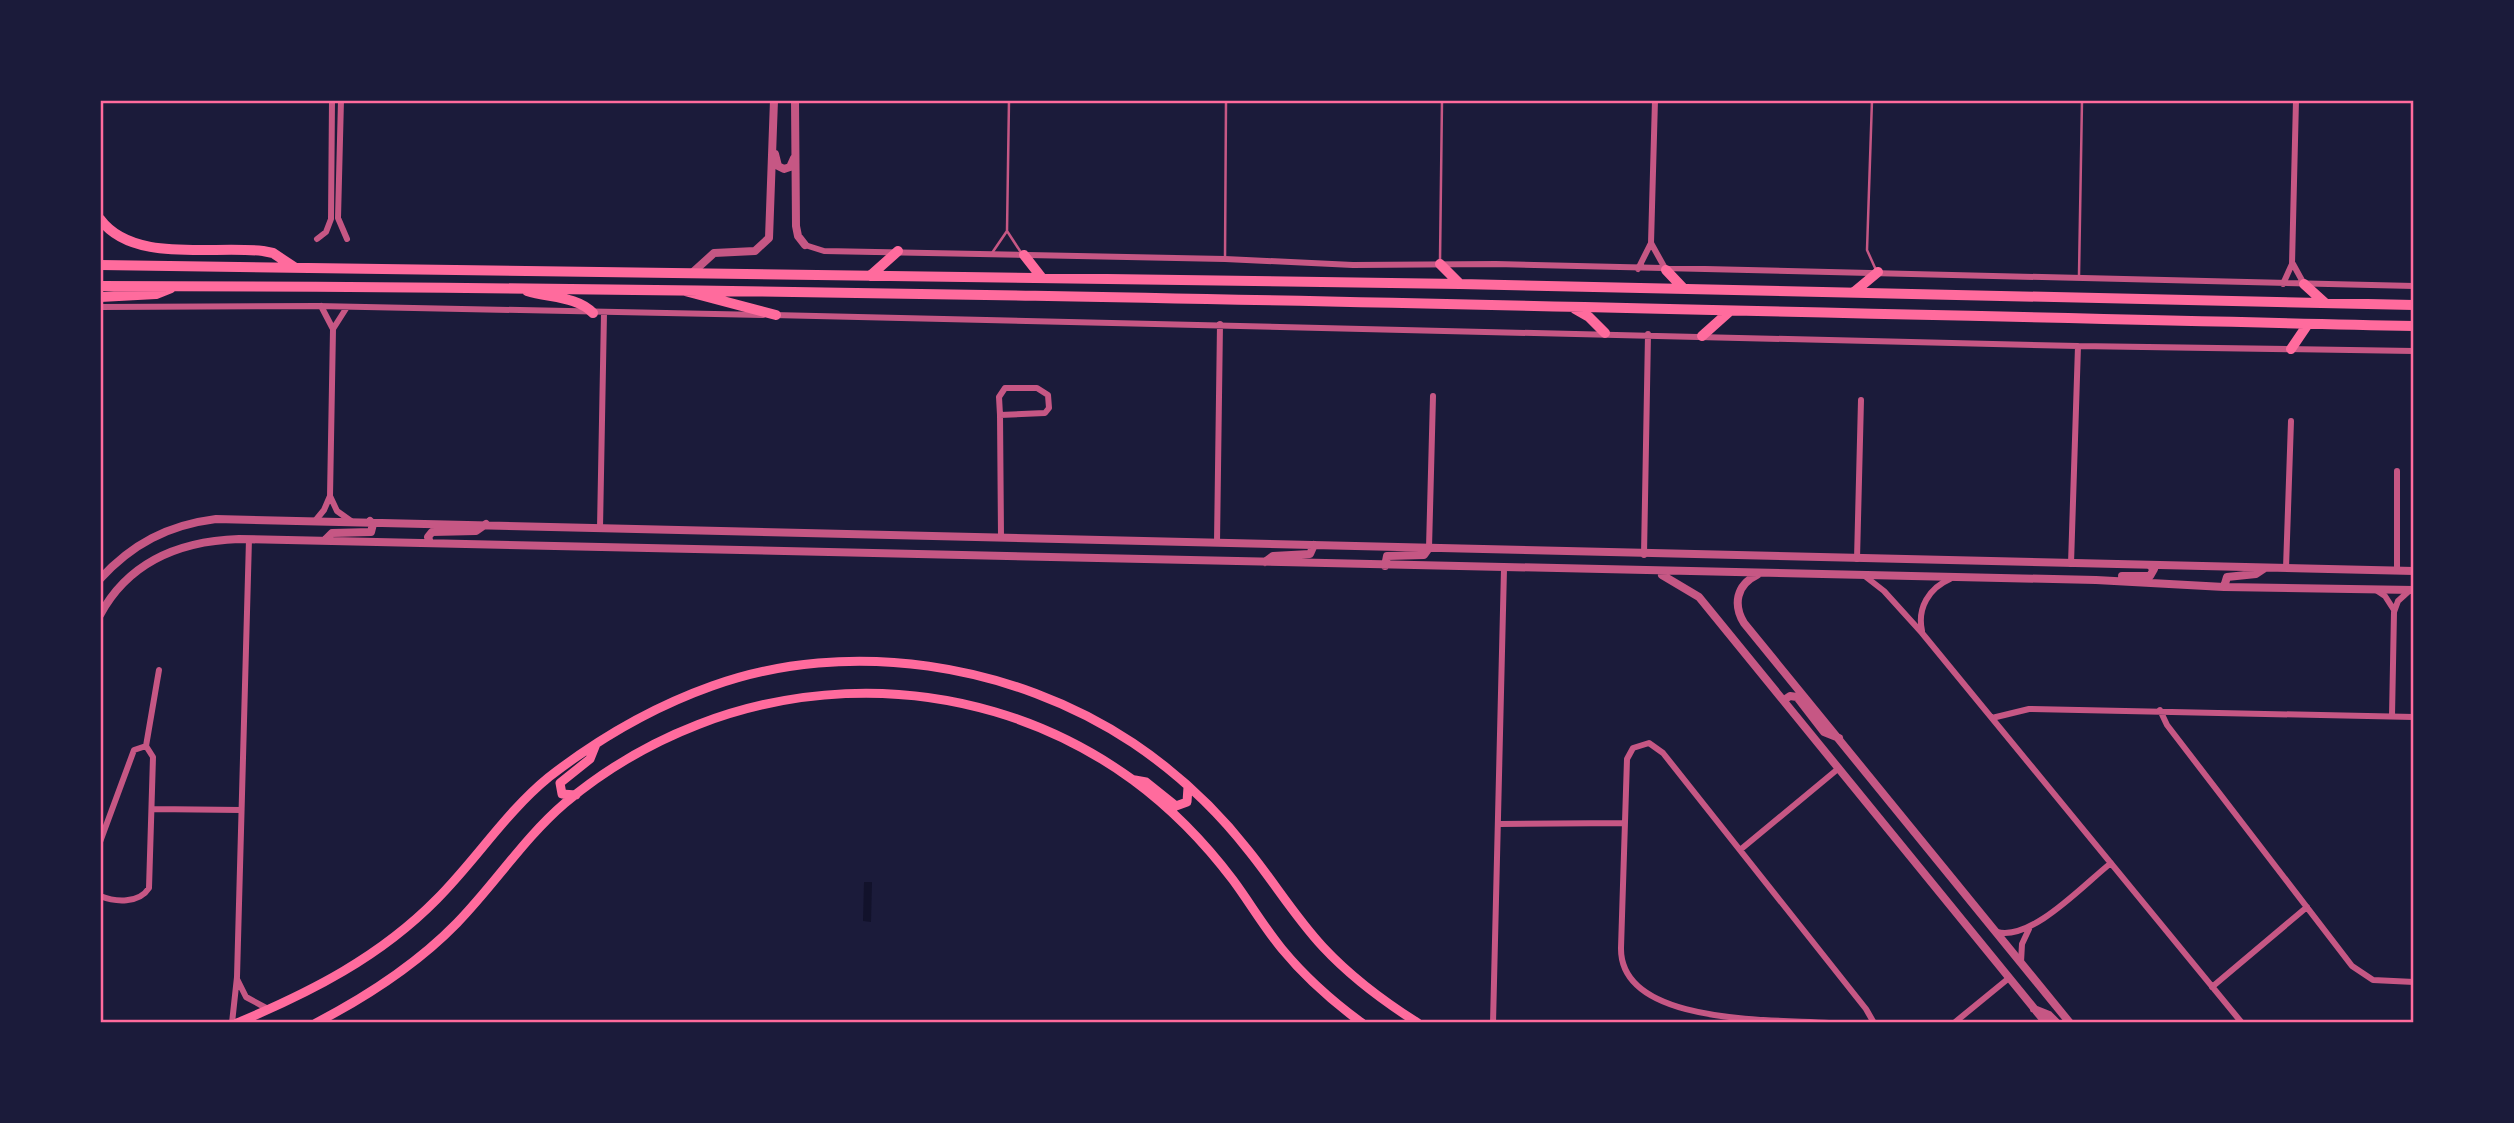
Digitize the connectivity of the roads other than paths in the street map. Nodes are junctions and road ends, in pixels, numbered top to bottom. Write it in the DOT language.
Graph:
graph roads {
  1 [pos="332,100"];
  2 [pos="341,100"];
  3 [pos="774,100"];
  4 [pos="795,100"];
  5 [pos="1009,100"];
  6 [pos="1226,100"];
  7 [pos="1442,100"];
  8 [pos="1655,100"];
  9 [pos="1872,100"];
  10 [pos="2082,100"];
  11 [pos="2296,100"];
  12 [pos="772,144"];
  13 [pos="796,149"];
  14 [pos="100,219"];
  15 [pos="1007,231"];
  16 [pos="317,239"];
  17 [pos="346,239"];
  18 [pos="1651,243"];
  19 [pos="805,245"];
  20 [pos="898,251"];
  21 [pos="990,255"];
  22 [pos="1024,256"];
  23 [pos="1225,259"];
  24 [pos="1440,264"];
  25 [pos="2292,264"];
  26 [pos="100,265"];
  27 [pos="294,267"];
  28 [pos="1638,270"];
  29 [pos="1666,270"];
  30 [pos="1878,272"];
  31 [pos="692,273"];
  32 [pos="870,276"];
  33 [pos="1042,278"];
  34 [pos="2079,279"];
  35 [pos="1460,284"];
  36 [pos="2283,284"];
  37 [pos="2304,284"];
  38 [pos="100,286"];
  39 [pos="173,286"];
  40 [pos="2414,286"];
  41 [pos="518,288"];
  42 [pos="676,288"];
  43 [pos="1683,288"];
  44 [pos="1854,292"];
  45 [pos="100,297"];
  46 [pos="2325,303"];
  47 [pos="2414,305"];
  48 [pos="321,306"];
  49 [pos="100,307"];
  50 [pos="347,307"];
  51 [pos="1570,307"];
  52 [pos="1730,311"];
  53 [pos="598,313"];
  54 [pos="776,315"];
  55 [pos="1220,324"];
  56 [pos="2308,324"];
  57 [pos="2414,326"];
  58 [pos="333,328"];
  59 [pos="1605,333"];
  60 [pos="1648,334"];
  61 [pos="1702,336"];
  62 [pos="2078,346"];
  63 [pos="2291,349"];
  64 [pos="2414,351"];
  65 [pos="1433,396"];
  66 [pos="1861,400"];
  67 [pos="1000,415"];
  68 [pos="2291,421"];
  69 [pos="2397,471"];
  70 [pos="330,496"];
  71 [pos="315,521"];
  72 [pos="351,521"];
  73 [pos="369,521"];
  74 [pos="486,524"];
  75 [pos="600,527"];
  76 [pos="1001,536"];
  77 [pos="249,539"];
  78 [pos="326,539"];
  79 [pos="1217,541"];
  80 [pos="430,543"];
  81 [pos="1314,545"];
  82 [pos="1429,548"];
  83 [pos="1644,555"];
  84 [pos="1857,559"];
  85 [pos="1265,562"];
  86 [pos="2071,564"];
  87 [pos="2149,565"];
  88 [pos="1385,566"];
  89 [pos="2265,568"];
  90 [pos="2286,568"];
  91 [pos="1503,569"];
  92 [pos="2397,571"];
  93 [pos="2414,571"];
  94 [pos="1656,572"];
  95 [pos="1758,575"];
  96 [pos="1866,577"];
  97 [pos="100,579"];
  98 [pos="1950,579"];
  99 [pos="2096,580"];
  100 [pos="2224,587"];
  101 [pos="2375,589"];
  102 [pos="2412,590"];
  103 [pos="2394,612"];
  104 [pos="100,615"];
  105 [pos="1922,633"];
  106 [pos="159,670"];
  107 [pos="1784,700"];
  108 [pos="2160,710"];
  109 [pos="2392,716"];
  110 [pos="2414,717"];
  111 [pos="1992,718"];
  112 [pos="1839,738"];
  113 [pos="596,744"];
  114 [pos="146,746"];
  115 [pos="1839,768"];
  116 [pos="1133,780"];
  117 [pos="1188,787"];
  118 [pos="577,794"];
  119 [pos="152,809"];
  120 [pos="241,810"];
  121 [pos="1625,823"];
  122 [pos="1499,824"];
  123 [pos="100,842"];
  124 [pos="1740,850"];
  125 [pos="2111,863"];
  126 [pos="100,896"];
  127 [pos="2307,907"];
  128 [pos="2030,928"];
  129 [pos="1996,932"];
  130 [pos="2021,962"];
  131 [pos="237,977"];
  132 [pos="2010,978"];
  133 [pos="2414,982"];
  134 [pos="2212,987"];
  135 [pos="270,1009"];
  136 [pos="2034,1009"];
  137 [pos="1493,1022"];
  138 [pos="235,1023"];
  139 [pos="316,1023"];
  140 [pos="1362,1023"];
  141 [pos="1418,1023"];
  142 [pos="1829,1023"];
  143 [pos="1874,1023"];
  144 [pos="1954,1023"];
  145 [pos="2046,1023"];
  146 [pos="2057,1023"];
  147 [pos="2070,1023"];
  148 [pos="2242,1023"];
  1 -- 16 [label="street"];
  2 -- 17 [label="street"];
  3 -- 12 [label="street"];
  4 -- 13 [label="street"];
  5 -- 15 [label="lane"];
  6 -- 23 [label="lane"];
  7 -- 24 [label="lane"];
  8 -- 18 [label="street"];
  9 -- 30 [label="lane"];
  10 -- 34 [label="lane"];
  11 -- 25 [label="street"];
  12 -- 13 [label="street"];
  12 -- 31 [label="street"];
  13 -- 19 [label="street"];
  14 -- 27 [label="highway"];
  15 -- 21 [label="lane"];
  15 -- 22 [label="lane"];
  18 -- 28 [label="street"];
  18 -- 29 [label="street"];
  19 -- 20 [label="street"];
  20 -- 21 [label="street"];
  20 -- 32 [label="highway"];
  21 -- 22 [label="street"];
  22 -- 23 [label="street"];
  22 -- 33 [label="highway"];
  23 -- 24 [label="street"];
  24 -- 28 [label="street"];
  24 -- 35 [label="highway"];
  25 -- 36 [label="street"];
  25 -- 37 [label="street"];
  26 -- 27 [label="highway"];
  27 -- 31 [label="highway"];
  28 -- 29 [label="street"];
  29 -- 30 [label="street"];
  29 -- 43 [label="highway"];
  30 -- 34 [label="street"];
  30 -- 44 [label="highway"];
  31 -- 32 [label="highway"];
  32 -- 33 [label="highway"];
  33 -- 35 [label="highway"];
  34 -- 36 [label="street"];
  35 -- 43 [label="highway"];
  36 -- 37 [label="street"];
  37 -- 40 [label="street"];
  37 -- 46 [label="highway"];
  38 -- 39 [label="highway"];
  39 -- 41 [label="highway"];
  39 -- 45 [label="highway"];
  41 -- 42 [label="highway"];
  41 -- 53 [label="highway"];
  42 -- 51 [label="highway"];
  42 -- 54 [label="highway"];
  43 -- 44 [label="highway"];
  44 -- 46 [label="highway"];
  46 -- 47 [label="highway"];
  48 -- 49 [label="street"];
  48 -- 50 [label="street"];
  48 -- 58 [label="street"];
  50 -- 53 [label="street"];
  50 -- 58 [label="street"];
  51 -- 52 [label="highway"];
  51 -- 59 [label="highway"];
  52 -- 56 [label="highway"];
  52 -- 61 [label="highway"];
  53 -- 54 [label="street"];
  53 -- 75 [label="street"];
  54 -- 55 [label="street"];
  55 -- 59 [label="street"];
  55 -- 79 [label="street"];
  56 -- 57 [label="highway"];
  56 -- 63 [label="highway"];
  58 -- 70 [label="street"];
  59 -- 60 [label="street"];
  60 -- 61 [label="street"];
  60 -- 83 [label="street"];
  61 -- 62 [label="street"];
  62 -- 63 [label="street"];
  62 -- 86 [label="street"];
  63 -- 64 [label="street"];
  65 -- 82 [label="street"];
  66 -- 84 [label="street"];
  67 -- 67 [label="street"];
  67 -- 76 [label="street"];
  68 -- 90 [label="street"];
  69 -- 92 [label="street"];
  70 -- 71 [label="street"];
  70 -- 72 [label="street"];
  71 -- 72 [label="street"];
  71 -- 97 [label="street"];
  72 -- 73 [label="street"];
  73 -- 74 [label="street"];
  73 -- 78 [label="street"];
  74 -- 75 [label="street"];
  74 -- 80 [label="street"];
  75 -- 76 [label="street"];
  76 -- 79 [label="street"];
  77 -- 78 [label="street"];
  77 -- 104 [label="street"];
  77 -- 120 [label="street"];
  78 -- 80 [label="street"];
  79 -- 81 [label="street"];
  80 -- 85 [label="street"];
  81 -- 82 [label="street"];
  81 -- 85 [label="street"];
  82 -- 83 [label="street"];
  82 -- 88 [label="street"];
  83 -- 84 [label="street"];
  84 -- 86 [label="street"];
  85 -- 88 [label="street"];
  86 -- 87 [label="street"];
  87 -- 89 [label="street"];
  87 -- 99 [label="street"];
  88 -- 91 [label="street"];
  89 -- 90 [label="street"];
  89 -- 100 [label="street"];
  90 -- 92 [label="street"];
  91 -- 94 [label="street"];
  91 -- 122 [label="street"];
  92 -- 93 [label="street"];
  94 -- 95 [label="street"];
  94 -- 107 [label="street"];
  95 -- 96 [label="street"];
  95 -- 112 [label="street"];
  96 -- 98 [label="street"];
  96 -- 105 [label="street"];
  98 -- 99 [label="street"];
  98 -- 105 [label="street"];
  99 -- 100 [label="street"];
  100 -- 101 [label="street"];
  101 -- 102 [label="street"];
  101 -- 103 [label="street"];
  102 -- 103 [label="street"];
  103 -- 109 [label="street"];
  105 -- 111 [label="street"];
  106 -- 114 [label="street"];
  107 -- 112 [label="street"];
  107 -- 115 [label="street"];
  108 -- 109 [label="street"];
  108 -- 111 [label="street"];
  108 -- 127 [label="street"];
  109 -- 110 [label="street"];
  111 -- 125 [label="street"];
  112 -- 129 [label="street"];
  113 -- 117 [label="main road"];
  113 -- 118 [label="main road"];
  113 -- 135 [label="main road"];
  114 -- 119 [label="street"];
  114 -- 123 [label="street"];
  115 -- 124 [label="street"];
  115 -- 132 [label="street"];
  116 -- 117 [label="main road"];
  116 -- 118 [label="main road"];
  116 -- 140 [label="main road"];
  117 -- 141 [label="main road"];
  118 -- 139 [label="main road"];
  119 -- 120 [label="street"];
  119 -- 126 [label="street"];
  120 -- 131 [label="street"];
  121 -- 122 [label="street"];
  121 -- 124 [label="street"];
  121 -- 142 [label="street"];
  122 -- 137 [label="street"];
  124 -- 143 [label="street"];
  125 -- 128 [label="street"];
  125 -- 134 [label="street"];
  127 -- 133 [label="street"];
  127 -- 134 [label="street"];
  128 -- 129 [label="street"];
  128 -- 130 [label="street"];
  129 -- 130 [label="street"];
  130 -- 147 [label="street"];
  131 -- 135 [label="street"];
  131 -- 138 [label="street"];
  132 -- 136 [label="street"];
  132 -- 144 [label="street"];
  134 -- 148 [label="street"];
  135 -- 138 [label="main road"];
  136 -- 145 [label="street"];
  136 -- 146 [label="street"];
}
